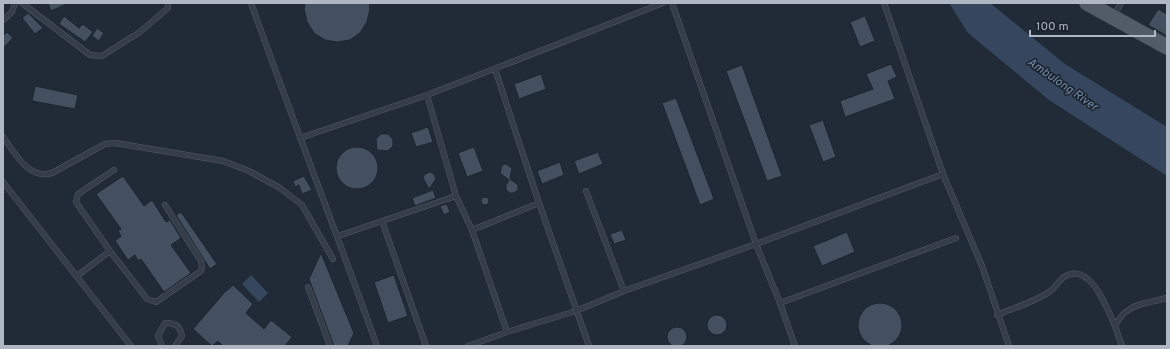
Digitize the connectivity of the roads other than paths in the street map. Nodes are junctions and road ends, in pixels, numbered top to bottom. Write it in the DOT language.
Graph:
graph roads {
  1 [pos="15,3"];
  2 [pos="22,3"];
  3 [pos="168,3"];
  4 [pos="251,3"];
  5 [pos="663,3"];
  6 [pos="672,3"];
  7 [pos="884,3"];
  8 [pos="1086,3"];
  9 [pos="1121,3"];
  10 [pos="1113,17"];
  11 [pos="3,20"];
  12 [pos="1167,47"];
  13 [pos="495,69"];
  14 [pos="427,95"];
  15 [pos="3,137"];
  16 [pos="300,138"];
  17 [pos="114,170"];
  18 [pos="943,174"];
  19 [pos="3,182"];
  20 [pos="586,191"];
  21 [pos="456,196"];
  22 [pos="538,203"];
  23 [pos="165,205"];
  24 [pos="382,221"];
  25 [pos="472,230"];
  26 [pos="338,236"];
  27 [pos="956,238"];
  28 [pos="756,244"];
  29 [pos="110,251"];
  30 [pos="333,259"];
  31 [pos="78,276"];
  32 [pos="308,287"];
  33 [pos="624,291"];
  34 [pos="1167,298"];
  35 [pos="780,303"];
  36 [pos="576,311"];
  37 [pos="998,315"];
  38 [pos="1115,326"];
  39 [pos="506,332"];
  40 [pos="131,346"];
  41 [pos="162,346"];
  42 [pos="175,346"];
  43 [pos="330,346"];
  44 [pos="377,346"];
  45 [pos="426,346"];
  46 [pos="468,346"];
  47 [pos="589,346"];
  48 [pos="795,346"];
  49 [pos="1009,346"];
  50 [pos="1122,346"];
  1 -- 11 [label="lane"];
  2 -- 3 [label="lane"];
  4 -- 16 [label="lane"];
  5 -- 13 [label="lane"];
  6 -- 28 [label="lane"];
  7 -- 18 [label="lane"];
  8 -- 10 [label="main road"];
  9 -- 10 [label="lane"];
  10 -- 12 [label="main road"];
  13 -- 14 [label="lane"];
  13 -- 22 [label="lane"];
  14 -- 16 [label="lane"];
  14 -- 21 [label="lane"];
  15 -- 30 [label="lane"];
  16 -- 26 [label="lane"];
  17 -- 29 [label="lane"];
  18 -- 28 [label="lane"];
  18 -- 37 [label="lane"];
  19 -- 31 [label="lane"];
  20 -- 33 [label="lane"];
  21 -- 24 [label="lane"];
  21 -- 25 [label="lane"];
  22 -- 25 [label="lane"];
  22 -- 36 [label="lane"];
  23 -- 29 [label="lane"];
  24 -- 26 [label="lane"];
  24 -- 45 [label="lane"];
  25 -- 39 [label="lane"];
  26 -- 44 [label="lane"];
  27 -- 35 [label="lane"];
  28 -- 33 [label="lane"];
  28 -- 35 [label="lane"];
  29 -- 31 [label="lane"];
  31 -- 40 [label="lane"];
  32 -- 43 [label="lane"];
  33 -- 36 [label="lane"];
  34 -- 38 [label="lane"];
  35 -- 48 [label="lane"];
  36 -- 39 [label="lane"];
  36 -- 47 [label="lane"];
  37 -- 38 [label="lane"];
  37 -- 49 [label="lane"];
  38 -- 50 [label="lane"];
  39 -- 46 [label="lane"];
  41 -- 42 [label="lane"];
}
